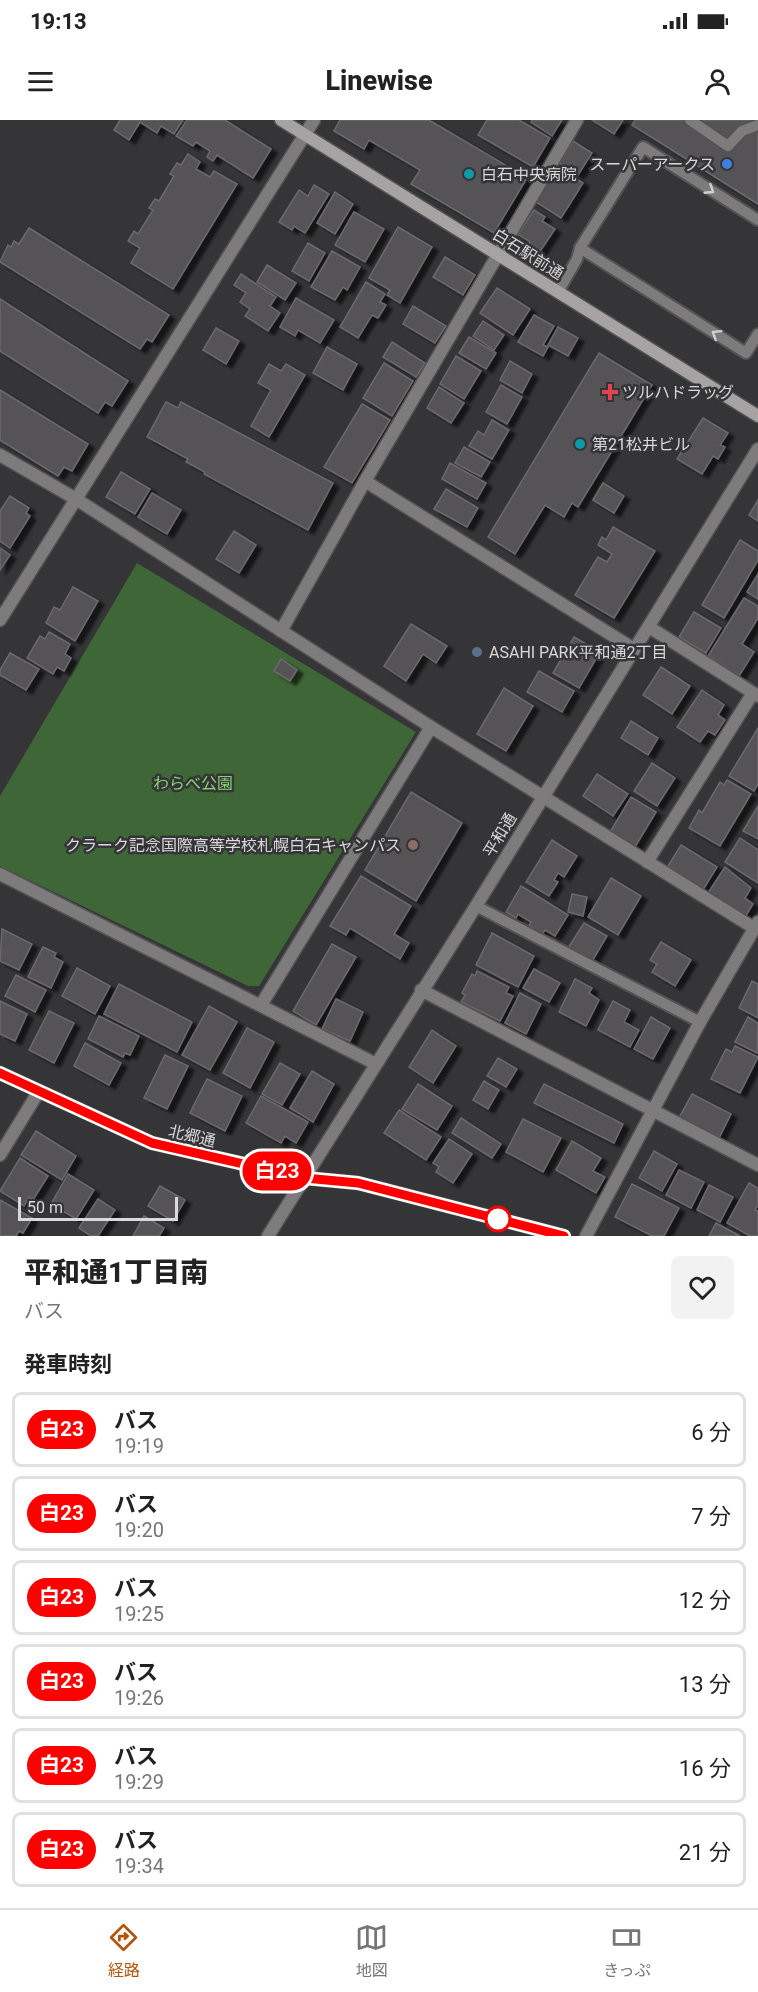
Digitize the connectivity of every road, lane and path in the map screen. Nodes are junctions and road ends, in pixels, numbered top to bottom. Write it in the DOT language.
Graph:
graph roads {
  1 [pos="281,120"];
  2 [pos="314,120"];
  3 [pos="577,120"];
  4 [pos="691,121"];
  5 [pos="758,125"];
  6 [pos="305,134"];
  7 [pos="758,220"];
  8 [pos="580,248"];
  9 [pos="499,255"];
  10 [pos="558,292"];
  11 [pos="758,334"];
  12 [pos="758,416"];
  13 [pos="758,449"];
  14 [pos="0,455"];
  15 [pos="365,481"];
  16 [pos="76,499"];
  17 [pos="0,620"];
  18 [pos="649,627"];
  19 [pos="281,632"];
  20 [pos="634,649"];
  21 [pos="756,694"];
  22 [pos="431,727"];
  23 [pos="543,795"];
  24 [pos="647,862"];
  25 [pos="0,873"];
  26 [pos="476,906"];
  27 [pos="756,925"];
  28 [pos="421,990"];
  29 [pos="261,1005"];
  30 [pos="700,1022"];
  31 [pos="376,1064"];
  32 [pos="1,1074"];
  33 [pos="39,1091"];
  34 [pos="652,1112"];
  35 [pos="0,1155"];
  36 [pos="758,1165"];
  37 [pos="305,1178"];
  38 [pos="268,1236"];
  39 [pos="564,1236"];
  40 [pos="586,1236"];
  1 -- 6 [label="main road, 白石駅前通"];
  2 -- 6 [label="street"];
  3 -- 9 [label="street"];
  4 -- 5 [label="lane"];
  6 -- 9 [label="main road, 白石駅前通"];
  6 -- 16 [label="street"];
  8 -- 7 [label="lane, one-way"];
  8 -- 10 [label="lane"];
  11 -- 8 [label="lane, one-way"];
  9 -- 10 [label="main road, 白石駅前通"];
  9 -- 15 [label="street"];
  10 -- 12 [label="main road, 白石駅前通"];
  13 -- 18 [label="street, 平和通"];
  14 -- 16 [label="street"];
  15 -- 19 [label="street"];
  15 -- 20 [label="street"];
  16 -- 17 [label="street"];
  16 -- 19 [label="street"];
  18 -- 20 [label="street, 平和通"];
  18 -- 21 [label="street"];
  19 -- 22 [label="street"];
  20 -- 23 [label="street, 平和通"];
  21 -- 24 [label="street"];
  22 -- 23 [label="street"];
  22 -- 29 [label="street"];
  23 -- 24 [label="street"];
  23 -- 26 [label="street, 平和通"];
  24 -- 27 [label="street"];
  25 -- 29 [label="street"];
  26 -- 28 [label="street, 平和通"];
  26 -- 30 [label="lane"];
  27 -- 30 [label="street"];
  28 -- 31 [label="street, 平和通"];
  28 -- 34 [label="street"];
  29 -- 31 [label="street"];
  30 -- 34 [label="street"];
  31 -- 37 [label="street, 平和通"];
  32 -- 33 [label="street, 北郷通"];
  33 -- 35 [label="street"];
  33 -- 37 [label="street, 北郷通"];
  34 -- 36 [label="street"];
  34 -- 40 [label="street"];
  37 -- 38 [label="street, 平和通"];
  37 -- 39 [label="street, 北郷通"];
}
